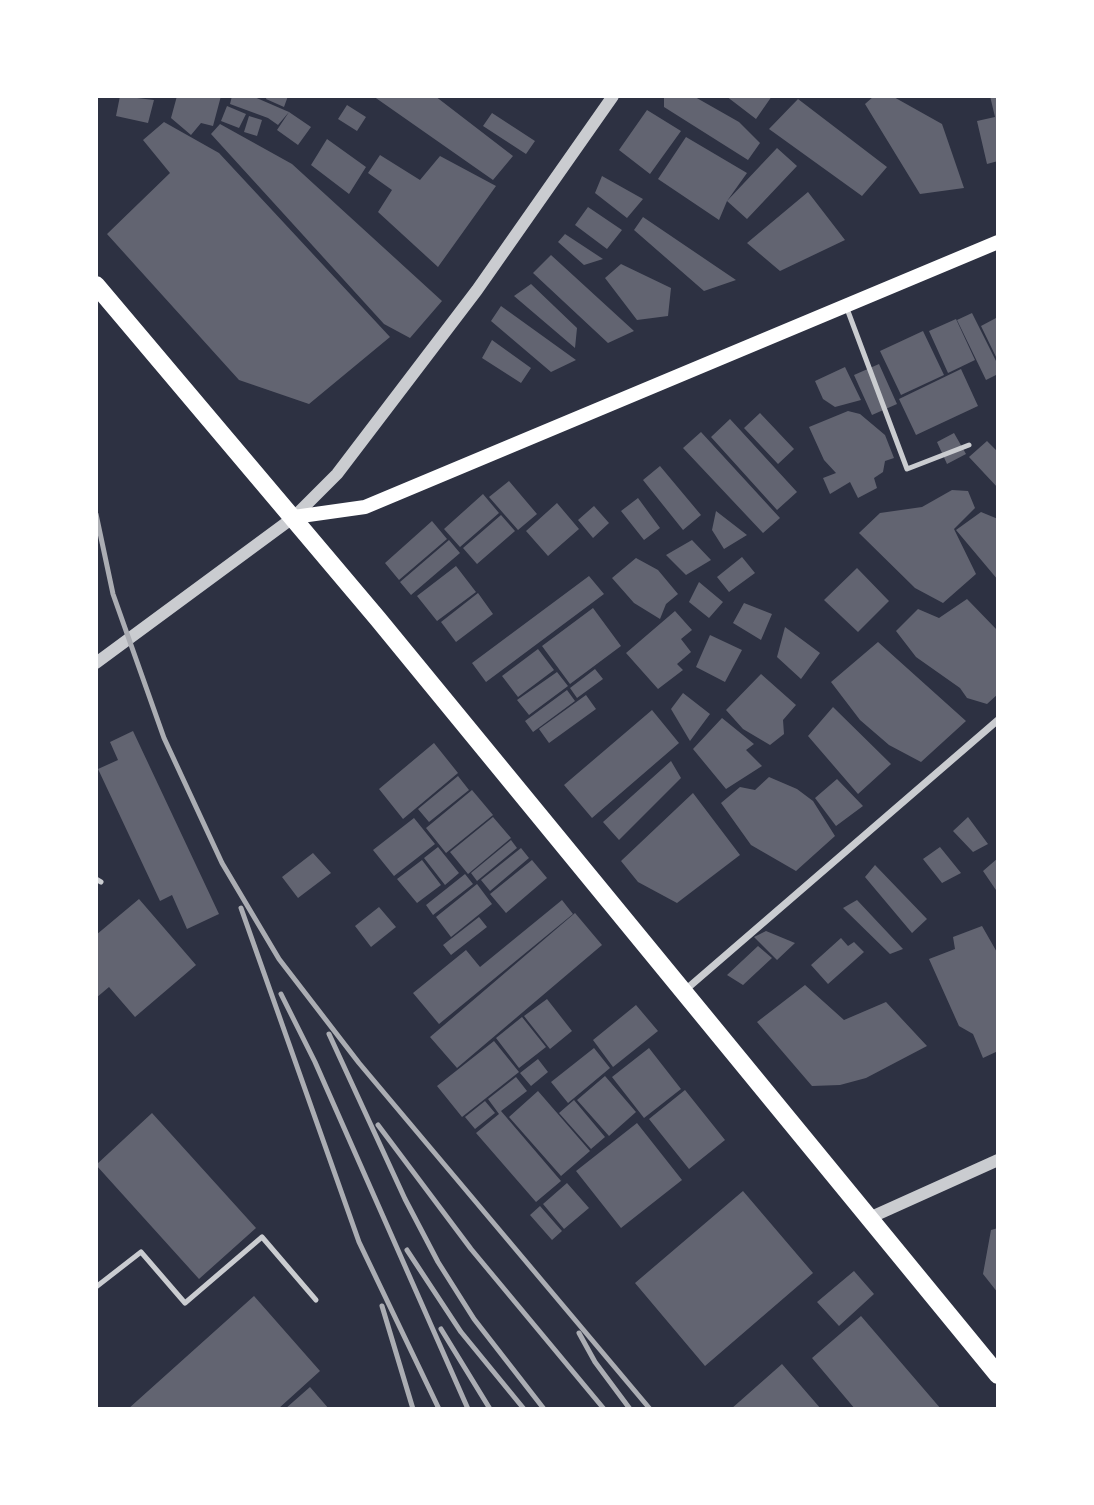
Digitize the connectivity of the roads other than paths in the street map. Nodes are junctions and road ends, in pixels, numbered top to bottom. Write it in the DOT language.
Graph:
graph roads {
  1 [pos="613,96"];
  2 [pos="998,242"];
  3 [pos="96,285"];
  4 [pos="846,306"];
  5 [pos="969,445"];
  6 [pos="294,517"];
  7 [pos="96,663"];
  8 [pos="998,720"];
  9 [pos="683,992"];
  10 [pos="998,1160"];
  11 [pos="867,1219"];
  12 [pos="96,1287"];
  13 [pos="316,1300"];
  14 [pos="998,1375"];
  1 -- 6 [label="street"];
  2 -- 4 [label="main road"];
  3 -- 6 [label="main road"];
  4 -- 5 [label="lane"];
  4 -- 6 [label="main road"];
  6 -- 7 [label="street"];
  6 -- 9 [label="main road"];
  8 -- 9 [label="street"];
  9 -- 11 [label="main road"];
  10 -- 11 [label="street"];
  11 -- 14 [label="main road"];
  12 -- 13 [label="lane"];
}
